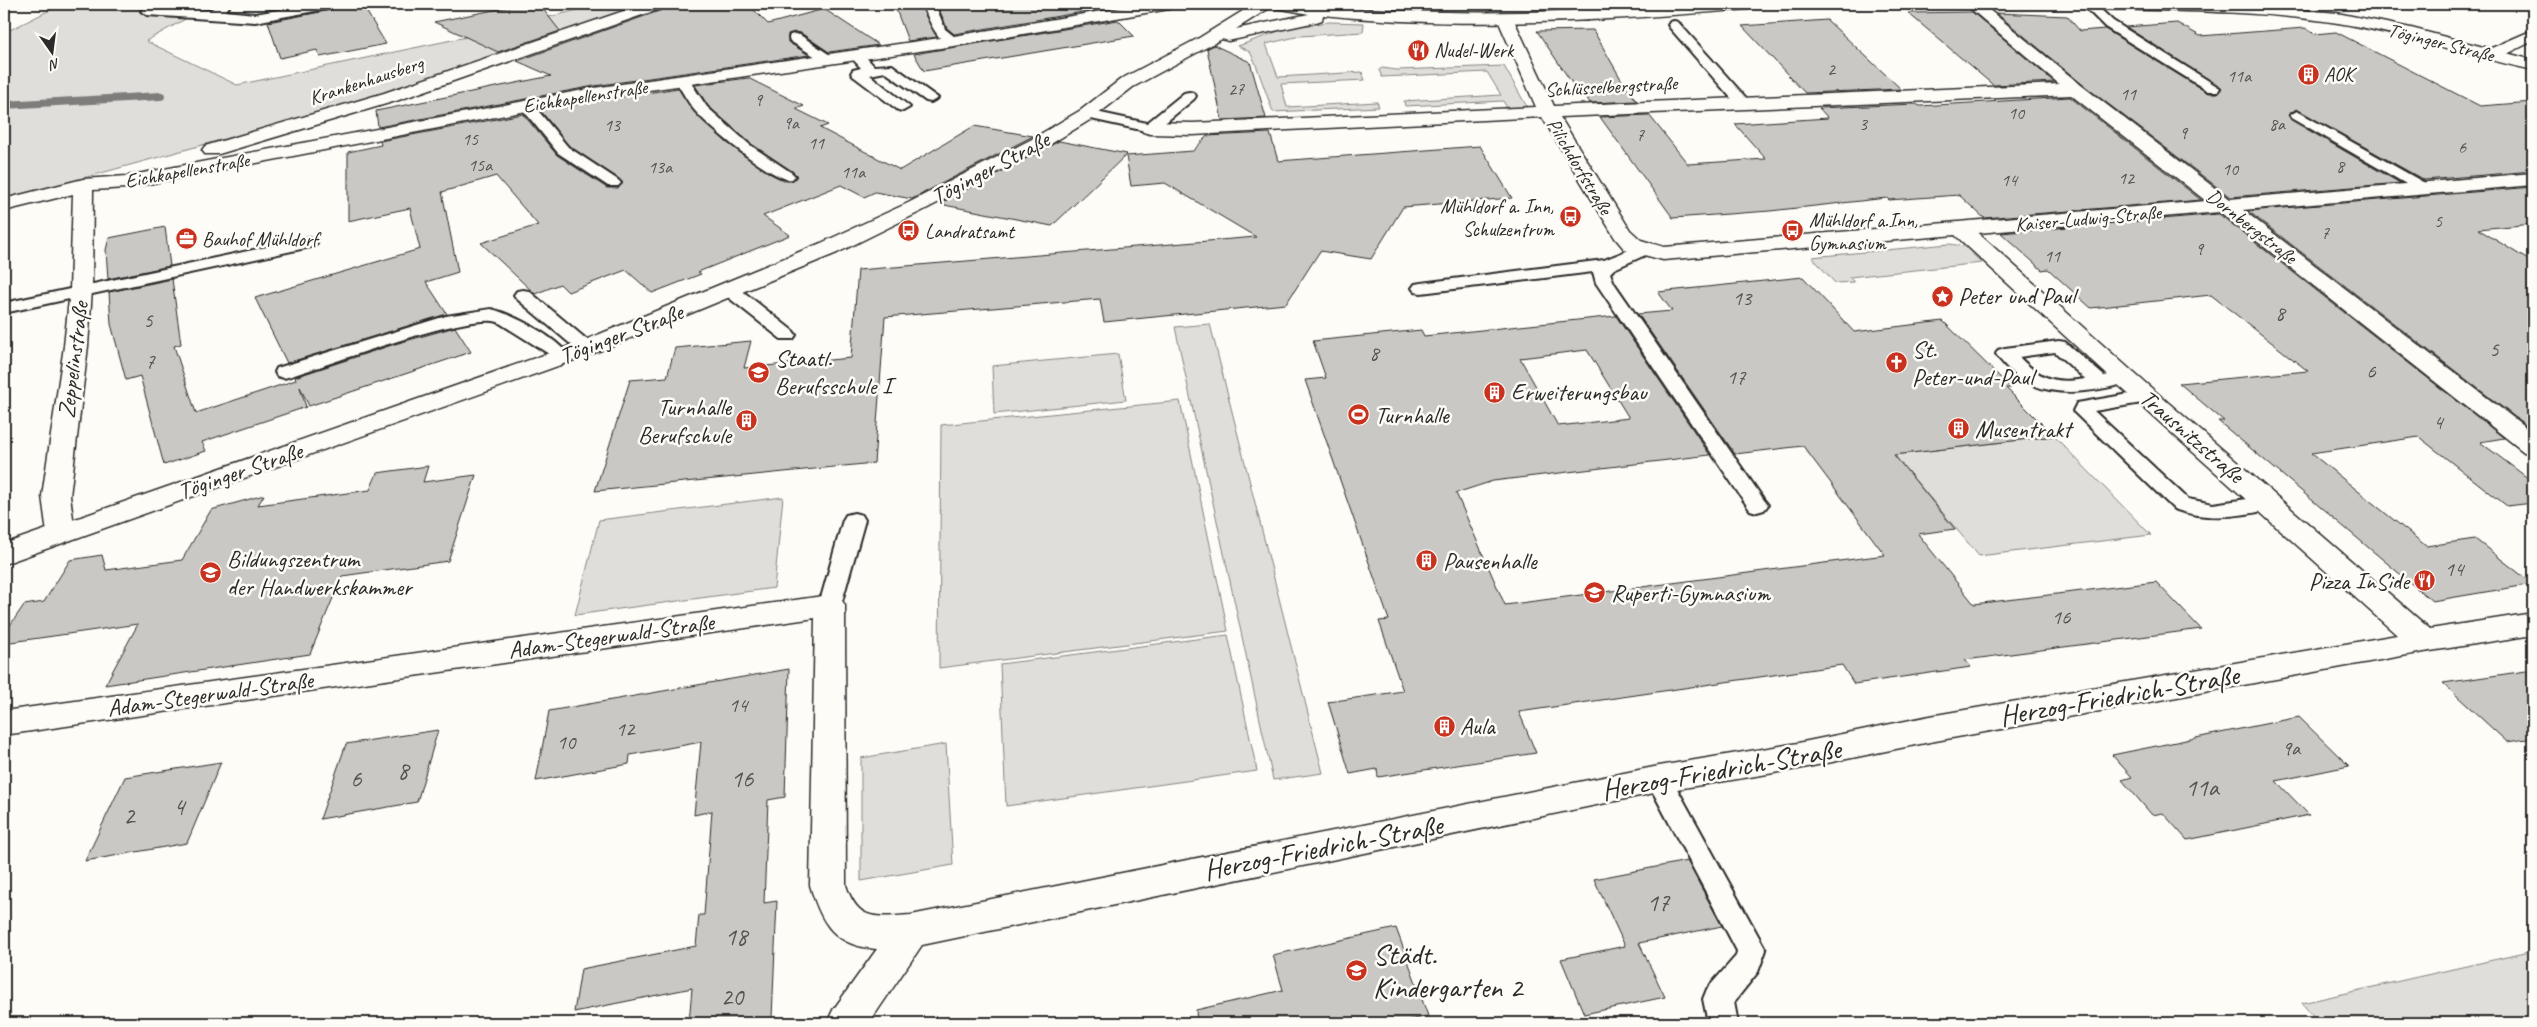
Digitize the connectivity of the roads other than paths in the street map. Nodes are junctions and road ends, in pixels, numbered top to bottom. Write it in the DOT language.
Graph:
graph roads {
  1 [pos="228,4"];
  2 [pos="331,4"];
  3 [pos="659,4"];
  4 [pos="1169,4"];
  5 [pos="1265,4"];
  6 [pos="1748,4"];
  7 [pos="1973,4"];
  8 [pos="2088,4"];
  9 [pos="2108,4"];
  10 [pos="934,5"];
  11 [pos="1282,5"];
  12 [pos="147,10"];
  13 [pos="1582,10"];
  14 [pos="1342,12"];
  15 [pos="213,14"];
  16 [pos="1505,18"];
  17 [pos="1674,25"];
  18 [pos="1260,28"];
  19 [pos="2533,35"];
  20 [pos="795,38"];
  21 [pos="954,41"];
  22 [pos="1205,42"];
  23 [pos="2493,54"];
  24 [pos="857,56"];
  25 [pos="829,59"];
  26 [pos="2533,65"];
  27 [pos="871,71"];
  28 [pos="682,80"];
  29 [pos="2212,88"];
  30 [pos="2075,89"];
  31 [pos="1188,96"];
  32 [pos="932,98"];
  33 [pos="1743,103"];
  34 [pos="526,105"];
  35 [pos="903,107"];
  36 [pos="1547,112"];
  37 [pos="1087,114"];
  38 [pos="2297,115"];
  39 [pos="1150,128"];
  40 [pos="787,176"];
  41 [pos="2533,179"];
  42 [pos="613,183"];
  43 [pos="83,186"];
  44 [pos="2425,188"];
  45 [pos="4,205"];
  46 [pos="2226,206"];
  47 [pos="1961,229"];
  48 [pos="309,243"];
  49 [pos="1644,249"];
  50 [pos="1608,265"];
  51 [pos="1421,288"];
  52 [pos="81,290"];
  53 [pos="730,290"];
  54 [pos="523,295"];
  55 [pos="4,308"];
  56 [pos="787,335"];
  57 [pos="586,348"];
  58 [pos="561,357"];
  59 [pos="284,372"];
  60 [pos="2125,378"];
  61 [pos="2099,382"];
  62 [pos="2147,397"];
  63 [pos="2533,446"];
  64 [pos="2267,502"];
  65 [pos="1757,505"];
  66 [pos="854,520"];
  67 [pos="61,533"];
  68 [pos="4,554"];
  69 [pos="830,605"];
  70 [pos="2533,624"];
  71 [pos="2424,641"];
  72 [pos="4,723"];
  73 [pos="1659,779"];
  74 [pos="911,931"];
  75 [pos="847,1023"];
  76 [pos="1723,1023"];
  1 -- 15 [label="lane"];
  2 -- 15 [label="lane"];
  3 -- 43 [label="street, Krankenhausberg"];
  4 -- 21 [label="street, Eichkapellenstraße"];
  5 -- 22 [label="street, Töginger Straße"];
  6 -- 13 [label="street, Töginger Straße"];
  7 -- 30 [label="street, Dornbergstraße"];
  8 -- 29 [label="lane"];
  9 -- 23 [label="street, Töginger Straße"];
  10 -- 21 [label="lane"];
  11 -- 14 [label="street, Töginger Straße"];
  11 -- 18 [label="street, Töginger Straße"];
  12 -- 15 [label="lane"];
  13 -- 16 [label="street, Töginger Straße"];
  14 -- 16 [label="street, Töginger Straße"];
  14 -- 18 [label="street, Töginger Straße"];
  16 -- 36 [label="street, Pilichdorfstraße"];
  17 -- 33 [label="lane"];
  18 -- 22 [label="street, Töginger Straße"];
  19 -- 23 [label="street"];
  20 -- 25 [label="lane"];
  21 -- 24 [label="street, Eichkapellenstraße"];
  22 -- 37 [label="street, Töginger Straße"];
  23 -- 26 [label="street, Töginger Straße"];
  24 -- 25 [label="street, Eichkapellenstraße"];
  24 -- 27 [label="lane"];
  25 -- 28 [label="street, Eichkapellenstraße"];
  27 -- 32 [label="lane"];
  27 -- 35 [label="lane"];
  28 -- 34 [label="street, Eichkapellenstraße"];
  28 -- 40 [label="lane"];
  30 -- 33 [label="street, Schlüsselbergstraße"];
  30 -- 46 [label="street, Dornbergstraße"];
  31 -- 39 [label="lane"];
  33 -- 36 [label="street, Schlüsselbergstraße"];
  34 -- 42 [label="lane"];
  34 -- 43 [label="street, Eichkapellenstraße"];
  36 -- 39 [label="street, Schlüsselbergstraße"];
  36 -- 49 [label="street, Pilichdorfstraße"];
  37 -- 39 [label="lane"];
  37 -- 53 [label="street, Töginger Straße"];
  38 -- 44 [label="lane"];
  41 -- 44 [label="street, Kaiser-Ludwig-Straße"];
  43 -- 45 [label="street, Eichkapellenstraße"];
  43 -- 52 [label="street, Zeppelinstraße"];
  44 -- 46 [label="street, Kaiser-Ludwig-Straße"];
  46 -- 47 [label="street, Kaiser-Ludwig-Straße"];
  46 -- 63 [label="street, Dornbergstraße"];
  47 -- 49 [label="street, Kaiser-Ludwig-Straße"];
  47 -- 60 [label="street, Trausnitzstraße"];
  48 -- 52 [label="lane"];
  49 -- 50 [label="lane"];
  50 -- 51 [label="lane"];
  50 -- 65 [label="lane"];
  52 -- 55 [label="lane"];
  52 -- 67 [label="street, Zeppelinstraße"];
  53 -- 56 [label="lane"];
  53 -- 57 [label="street, Töginger Straße"];
  54 -- 57 [label="lane"];
  57 -- 58 [label="street, Töginger Straße"];
  58 -- 59 [label="lane"];
  58 -- 67 [label="street, Töginger Straße"];
  60 -- 61 [label="lane"];
  60 -- 62 [label="street, Trausnitzstraße"];
  62 -- 64 [label="street, Trausnitzstraße"];
  62 -- 64 [label="lane"];
  64 -- 71 [label="street, Trausnitzstraße"];
  66 -- 69 [label="lane"];
  67 -- 68 [label="street, Töginger Straße"];
  69 -- 72 [label="street, Adam-Stegerwald-Straße"];
  69 -- 74 [label="street"];
  70 -- 71 [label="street, Herzog-Friedrich-Straße"];
  71 -- 73 [label="street, Herzog-Friedrich-Straße"];
  73 -- 74 [label="street, Herzog-Friedrich-Straße"];
  73 -- 76 [label="lane"];
  74 -- 75 [label="street"];
}
